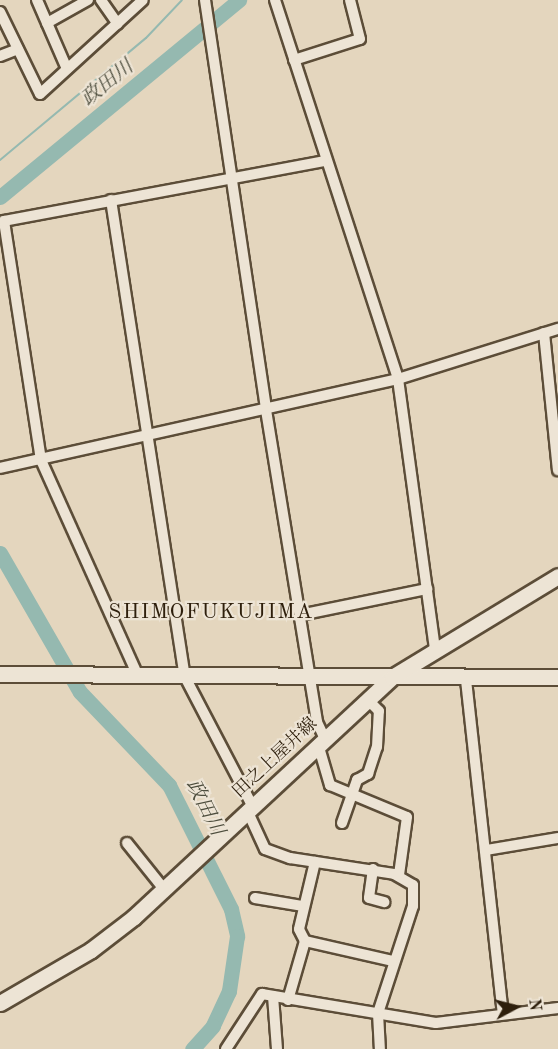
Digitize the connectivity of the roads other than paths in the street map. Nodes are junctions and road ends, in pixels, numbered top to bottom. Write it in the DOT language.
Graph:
graph roads {
  1 [pos="37,0"];
  2 [pos="88,0"];
  3 [pos="101,0"];
  4 [pos="143,0"];
  5 [pos="205,0"];
  6 [pos="275,0"];
  7 [pos="350,0"];
  8 [pos="0,12"];
  9 [pos="47,23"];
  10 [pos="118,24"];
  11 [pos="18,49"];
  12 [pos="0,56"];
  13 [pos="294,60"];
  14 [pos="67,69"];
  15 [pos="324,161"];
  16 [pos="229,176"];
  17 [pos="111,200"];
  18 [pos="558,329"];
  19 [pos="544,333"];
  20 [pos="398,379"];
  21 [pos="266,410"];
  22 [pos="147,438"];
  23 [pos="41,460"];
  24 [pos="0,468"];
  25 [pos="558,470"];
  26 [pos="558,576"];
  27 [pos="427,589"];
  28 [pos="300,615"];
  29 [pos="435,650"];
  30 [pos="0,674"];
  31 [pos="310,674"];
  32 [pos="138,676"];
  33 [pos="392,676"];
  34 [pos="184,677"];
  35 [pos="558,677"];
  36 [pos="466,680"];
  37 [pos="368,699"];
  38 [pos="321,740"];
  39 [pos="352,792"];
  40 [pos="250,807"];
  41 [pos="342,823"];
  42 [pos="558,838"];
  43 [pos="127,843"];
  44 [pos="486,850"];
  45 [pos="315,862"];
  46 [pos="373,869"];
  47 [pos="399,875"];
  48 [pos="163,888"];
  49 [pos="255,898"];
  50 [pos="384,902"];
  51 [pos="303,906"];
  52 [pos="305,940"];
  53 [pos="393,961"];
  54 [pos="273,996"];
  55 [pos="288,1000"];
  56 [pos="0,1003"];
  57 [pos="558,1008"];
  58 [pos="378,1013"];
  59 [pos="503,1014"];
  60 [pos="226,1049"];
  61 [pos="277,1049"];
  62 [pos="380,1049"];
  1 -- 9 [label="street"];
  2 -- 9 [label="street"];
  3 -- 10 [label="street"];
  4 -- 10 [label="street"];
  5 -- 16 [label="street"];
  6 -- 13 [label="street"];
  7 -- 13 [label="street"];
  8 -- 11 [label="street"];
  9 -- 14 [label="street"];
  10 -- 14 [label="street"];
  11 -- 12 [label="street"];
  11 -- 14 [label="street"];
  13 -- 15 [label="street"];
  15 -- 16 [label="street"];
  15 -- 20 [label="street"];
  16 -- 17 [label="street"];
  16 -- 21 [label="street"];
  17 -- 22 [label="street"];
  17 -- 23 [label="street"];
  18 -- 19 [label="street"];
  19 -- 20 [label="street"];
  19 -- 25 [label="street"];
  20 -- 21 [label="street"];
  20 -- 27 [label="street"];
  21 -- 22 [label="street"];
  21 -- 28 [label="street"];
  22 -- 23 [label="street"];
  22 -- 34 [label="street"];
  23 -- 24 [label="street"];
  23 -- 32 [label="street"];
  26 -- 29 [label="main road, 田之上屋井線"];
  27 -- 28 [label="street"];
  27 -- 29 [label="street"];
  28 -- 31 [label="street"];
  29 -- 33 [label="main road, 田之上屋井線"];
  30 -- 32 [label="main road"];
  31 -- 33 [label="main road"];
  31 -- 34 [label="main road"];
  31 -- 38 [label="street"];
  32 -- 34 [label="main road"];
  33 -- 36 [label="main road"];
  33 -- 37 [label="main road, 田之上屋井線"];
  34 -- 40 [label="street"];
  35 -- 36 [label="main road"];
  36 -- 44 [label="street"];
  37 -- 38 [label="main road, 田之上屋井線"];
  37 -- 39 [label="street"];
  38 -- 39 [label="street"];
  38 -- 40 [label="main road, 田之上屋井線"];
  39 -- 41 [label="street"];
  39 -- 47 [label="street"];
  40 -- 45 [label="street"];
  40 -- 48 [label="main road, 田之上屋井線"];
  42 -- 44 [label="street"];
  43 -- 48 [label="street"];
  44 -- 59 [label="street"];
  45 -- 46 [label="street"];
  45 -- 51 [label="street"];
  46 -- 47 [label="street"];
  46 -- 50 [label="street"];
  47 -- 53 [label="street"];
  48 -- 56 [label="main road, 田之上屋井線"];
  49 -- 51 [label="street"];
  51 -- 52 [label="street"];
  52 -- 53 [label="street"];
  52 -- 55 [label="street"];
  53 -- 58 [label="street"];
  54 -- 55 [label="street"];
  54 -- 60 [label="street"];
  54 -- 61 [label="street"];
  55 -- 58 [label="street"];
  57 -- 59 [label="street"];
  58 -- 59 [label="street"];
  58 -- 62 [label="street"];
}
